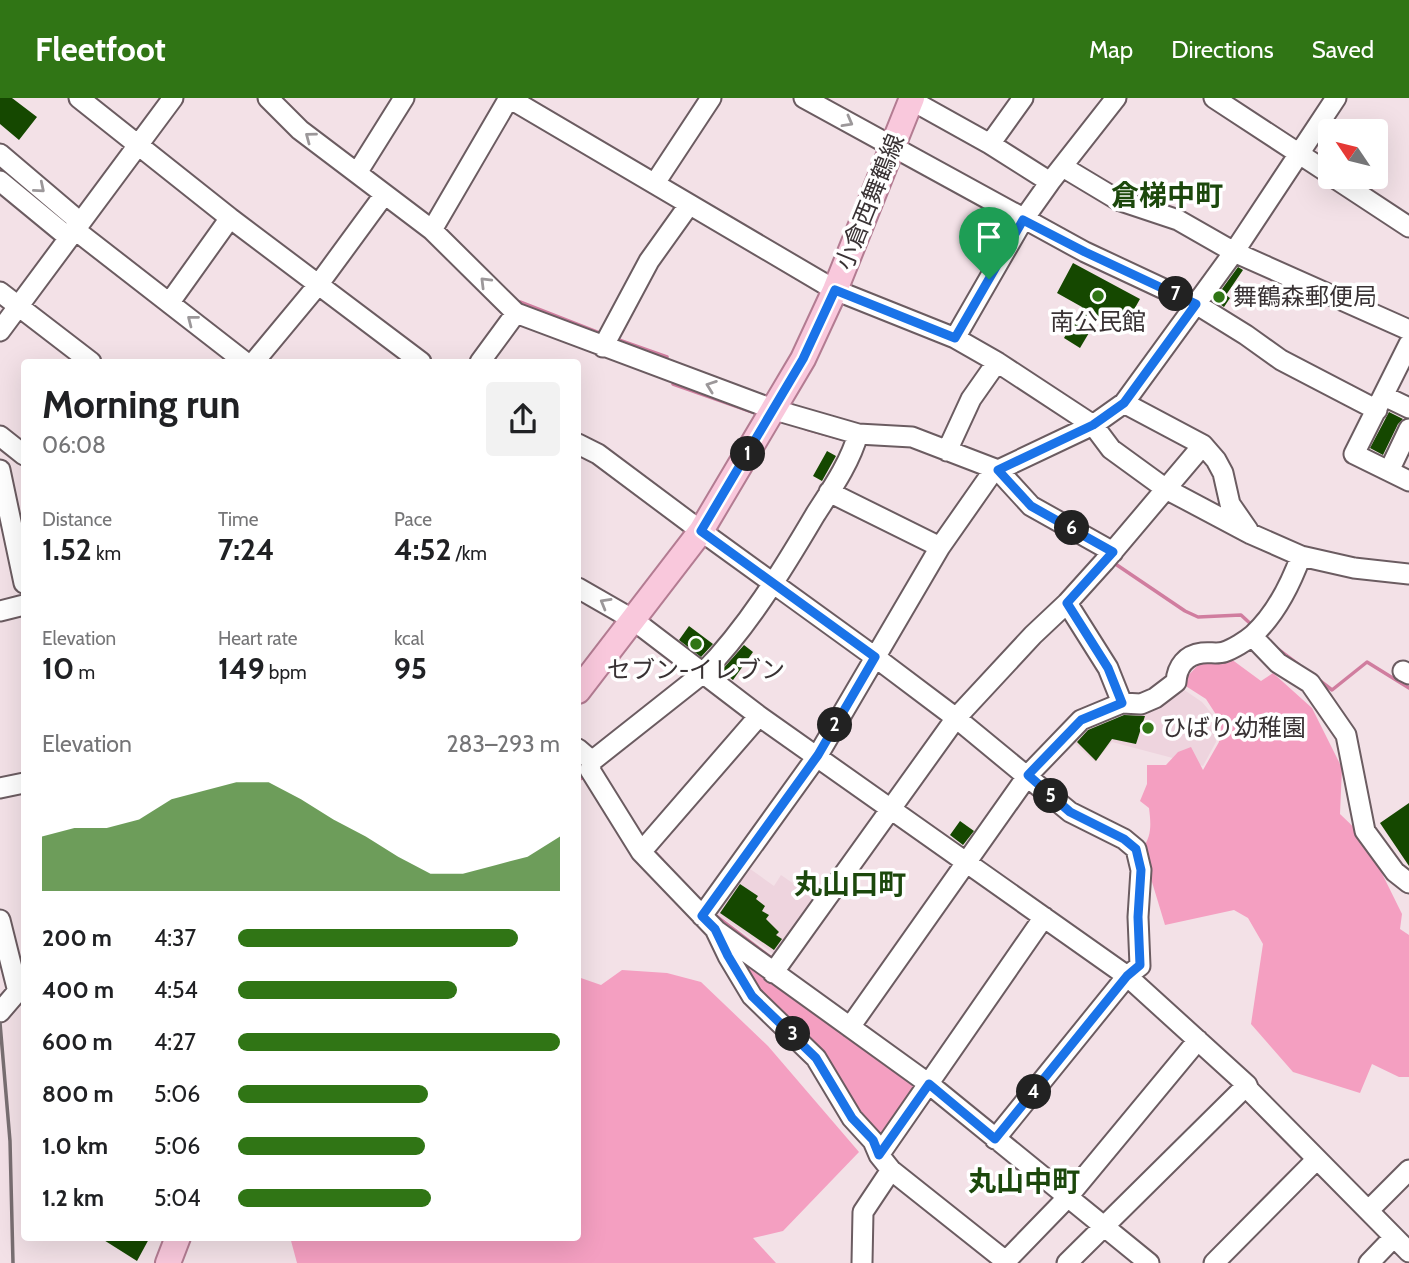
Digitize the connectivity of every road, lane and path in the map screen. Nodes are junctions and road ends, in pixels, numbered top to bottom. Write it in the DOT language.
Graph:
graph roads {
  1 [pos="173,98"];
  2 [pos="268,98"];
  3 [pos="404,98"];
  4 [pos="509,98"];
  5 [pos="711,98"];
  6 [pos="804,98"];
  7 [pos="1023,98"];
  8 [pos="1116,98"];
  9 [pos="1214,98"];
  10 [pos="1336,98"];
  11 [pos="83,99"];
  12 [pos="912,99"];
  13 [pos="990,144"];
  14 [pos="137,145"];
  15 [pos="891,147"];
  16 [pos="1298,153"];
  17 [pos="0,154"];
  18 [pos="1318,167"];
  19 [pos="357,173"];
  20 [pos="1056,174"];
  21 [pos="0,181"];
  22 [pos="655,183"];
  23 [pos="1352,189"];
  24 [pos="384,195"];
  25 [pos="690,205"];
  26 [pos="230,218"];
  27 [pos="1023,220"];
  28 [pos="1409,227"];
  29 [pos="74,229"];
  30 [pos="432,230"];
  31 [pos="1234,252"];
  32 [pos="318,285"];
  33 [pos="835,290"];
  34 [pos="0,292"];
  35 [pos="170,302"];
  36 [pos="1196,304"];
  37 [pos="18,306"];
  38 [pos="516,313"];
  39 [pos="1409,330"];
  40 [pos="0,331"];
  41 [pos="955,338"];
  42 [pos="1409,344"];
  43 [pos="603,347"];
  44 [pos="86,359"];
  45 [pos="241,359"];
  46 [pos="256,359"];
  47 [pos="417,359"];
  48 [pos="482,359"];
  49 [pos="997,362"];
  50 [pos="1124,403"];
  51 [pos="1380,403"];
  52 [pos="1409,408"];
  53 [pos="775,410"];
  54 [pos="1093,425"];
  55 [pos="1409,429"];
  56 [pos="0,436"];
  57 [pos="856,441"];
  58 [pos="581,446"];
  59 [pos="1203,446"];
  60 [pos="947,452"];
  61 [pos="21,453"];
  62 [pos="0,470"];
  63 [pos="1389,471"];
  64 [pos="993,473"];
  65 [pos="1409,481"];
  66 [pos="1166,489"];
  67 [pos="829,492"];
  68 [pos="701,531"];
  69 [pos="1251,534"];
  70 [pos="940,547"];
  71 [pos="1301,556"];
  72 [pos="1109,557"];
  73 [pos="21,569"];
  74 [pos="1409,574"];
  75 [pos="774,583"];
  76 [pos="581,590"];
  77 [pos="1067,603"];
  78 [pos="21,606"];
  79 [pos="0,611"];
  80 [pos="632,619"];
  81 [pos="1252,636"];
  82 [pos="875,657"];
  83 [pos="702,674"];
  84 [pos="581,687"];
  85 [pos="1122,703"];
  86 [pos="759,716"];
  87 [pos="956,718"];
  88 [pos="818,755"];
  89 [pos="589,766"];
  90 [pos="1028,775"];
  91 [pos="21,784"];
  92 [pos="0,788"];
  93 [pos="890,808"];
  94 [pos="646,846"];
  95 [pos="966,862"];
  96 [pos="1409,883"];
  97 [pos="710,914"];
  98 [pos="1044,917"];
  99 [pos="0,920"];
  100 [pos="778,966"];
  101 [pos="1127,976"];
  102 [pos="21,988"];
  103 [pos="0,1012"];
  104 [pos="854,1021"];
  105 [pos="1198,1040"];
  106 [pos="933,1078"];
  107 [pos="1247,1085"];
  108 [pos="1000,1133"];
  109 [pos="1317,1159"];
  110 [pos="885,1163"];
  111 [pos="1409,1170"];
  112 [pos="1072,1192"];
  113 [pos="1369,1210"];
  114 [pos="1108,1221"];
  115 [pos="1394,1237"];
  116 [pos="176,1241"];
  117 [pos="1409,1252"];
  118 [pos="1006,1262"];
  119 [pos="168,1263"];
  120 [pos="862,1263"];
  121 [pos="1067,1263"];
  122 [pos="1149,1263"];
  123 [pos="1214,1263"];
  124 [pos="1369,1263"];
  1 -- 14 [label="street"];
  19 -- 2 [label="street, one-way"];
  3 -- 19 [label="street"];
  4 -- 22 [label="street"];
  4 -- 30 [label="street"];
  5 -- 22 [label="street"];
  6 -- 15 [label="street, one-way"];
  7 -- 13 [label="street"];
  8 -- 20 [label="street"];
  9 -- 16 [label="street"];
  10 -- 16 [label="street"];
  11 -- 14 [label="street"];
  12 -- 13 [label="street"];
  12 -- 15 [label="main road, 小倉西舞鶴線"];
  13 -- 20 [label="street"];
  14 -- 26 [label="street"];
  14 -- 29 [label="street"];
  15 -- 27 [label="street"];
  15 -- 33 [label="main road, 小倉西舞鶴線"];
  16 -- 18 [label="street"];
  16 -- 31 [label="street"];
  17 -- 29 [label="street, one-way"];
  19 -- 24 [label="street"];
  20 -- 27 [label="street"];
  20 -- 31 [label="street"];
  21 -- 29 [label="street"];
  22 -- 25 [label="street"];
  23 -- 28 [label="street"];
  24 -- 30 [label="street"];
  24 -- 32 [label="street"];
  25 -- 33 [label="street"];
  25 -- 43 [label="street"];
  26 -- 32 [label="street"];
  26 -- 35 [label="street"];
  27 -- 36 [label="street"];
  27 -- 41 [label="street"];
  29 -- 35 [label="street"];
  29 -- 37 [label="street"];
  38 -- 30 [label="street, one-way"];
  31 -- 36 [label="street"];
  31 -- 39 [label="street"];
  32 -- 46 [label="street"];
  32 -- 47 [label="street"];
  33 -- 41 [label="street"];
  33 -- 53 [label="main road, 小倉西舞鶴線"];
  34 -- 37 [label="street"];
  45 -- 35 [label="street, one-way"];
  36 -- 50 [label="street"];
  36 -- 51 [label="street"];
  37 -- 40 [label="street"];
  37 -- 44 [label="street"];
  38 -- 43 [label="street"];
  38 -- 48 [label="street"];
  41 -- 49 [label="street"];
  42 -- 51 [label="street"];
  53 -- 43 [label="street, one-way"];
  49 -- 54 [label="street"];
  49 -- 60 [label="street"];
  50 -- 54 [label="street"];
  50 -- 59 [label="street"];
  51 -- 52 [label="street"];
  51 -- 63 [label="street"];
  53 -- 57 [label="street"];
  53 -- 68 [label="main road, 小倉西舞鶴線"];
  54 -- 64 [label="street"];
  54 -- 66 [label="street"];
  55 -- 63 [label="street"];
  56 -- 61 [label="street"];
  57 -- 60 [label="street"];
  57 -- 67 [label="street"];
  58 -- 68 [label="street"];
  59 -- 66 [label="street"];
  59 -- 69 [label="street"];
  60 -- 64 [label="street"];
  62 -- 73 [label="street"];
  63 -- 65 [label="street"];
  64 -- 70 [label="street"];
  64 -- 72 [label="street"];
  66 -- 69 [label="street"];
  66 -- 72 [label="street"];
  67 -- 70 [label="street"];
  67 -- 75 [label="street"];
  68 -- 75 [label="street"];
  68 -- 80 [label="main road, 小倉西舞鶴線"];
  69 -- 71 [label="street"];
  70 -- 82 [label="street"];
  71 -- 74 [label="street"];
  71 -- 81 [label="street"];
  72 -- 77 [label="street"];
  75 -- 82 [label="street"];
  75 -- 83 [label="street"];
  80 -- 76 [label="street, one-way"];
  77 -- 85 [label="street"];
  77 -- 87 [label="street"];
  78 -- 79 [label="street"];
  80 -- 83 [label="street"];
  80 -- 84 [label="main road, 小倉西舞鶴線"];
  81 -- 85 [label="street"];
  81 -- 96 [label="street"];
  82 -- 87 [label="street"];
  82 -- 88 [label="street"];
  83 -- 86 [label="street"];
  83 -- 89 [label="street"];
  85 -- 90 [label="street"];
  86 -- 88 [label="street"];
  86 -- 94 [label="street"];
  87 -- 90 [label="street"];
  87 -- 93 [label="street"];
  88 -- 93 [label="street"];
  88 -- 97 [label="street"];
  89 -- 94 [label="street"];
  90 -- 95 [label="street"];
  90 -- 101 [label="street"];
  91 -- 92 [label="street"];
  93 -- 95 [label="street"];
  93 -- 100 [label="street"];
  94 -- 97 [label="street"];
  95 -- 98 [label="street"];
  95 -- 104 [label="street"];
  97 -- 100 [label="street"];
  97 -- 110 [label="street"];
  98 -- 101 [label="street"];
  98 -- 106 [label="street"];
  99 -- 102 [label="street"];
  100 -- 104 [label="street"];
  101 -- 105 [label="street"];
  101 -- 108 [label="street"];
  102 -- 103 [label="street"];
  104 -- 106 [label="street"];
  105 -- 107 [label="street"];
  105 -- 112 [label="street"];
  106 -- 108 [label="street"];
  106 -- 110 [label="street"];
  107 -- 109 [label="street"];
  107 -- 114 [label="street"];
  108 -- 112 [label="street"];
  109 -- 113 [label="street"];
  109 -- 123 [label="street"];
  110 -- 118 [label="street"];
  110 -- 120 [label="street"];
  111 -- 113 [label="street"];
  112 -- 114 [label="street"];
  112 -- 118 [label="street"];
  113 -- 115 [label="street"];
  114 -- 121 [label="street"];
  114 -- 122 [label="street"];
  115 -- 117 [label="street"];
  115 -- 124 [label="street"];
  116 -- 119 [label="main road"];
}
